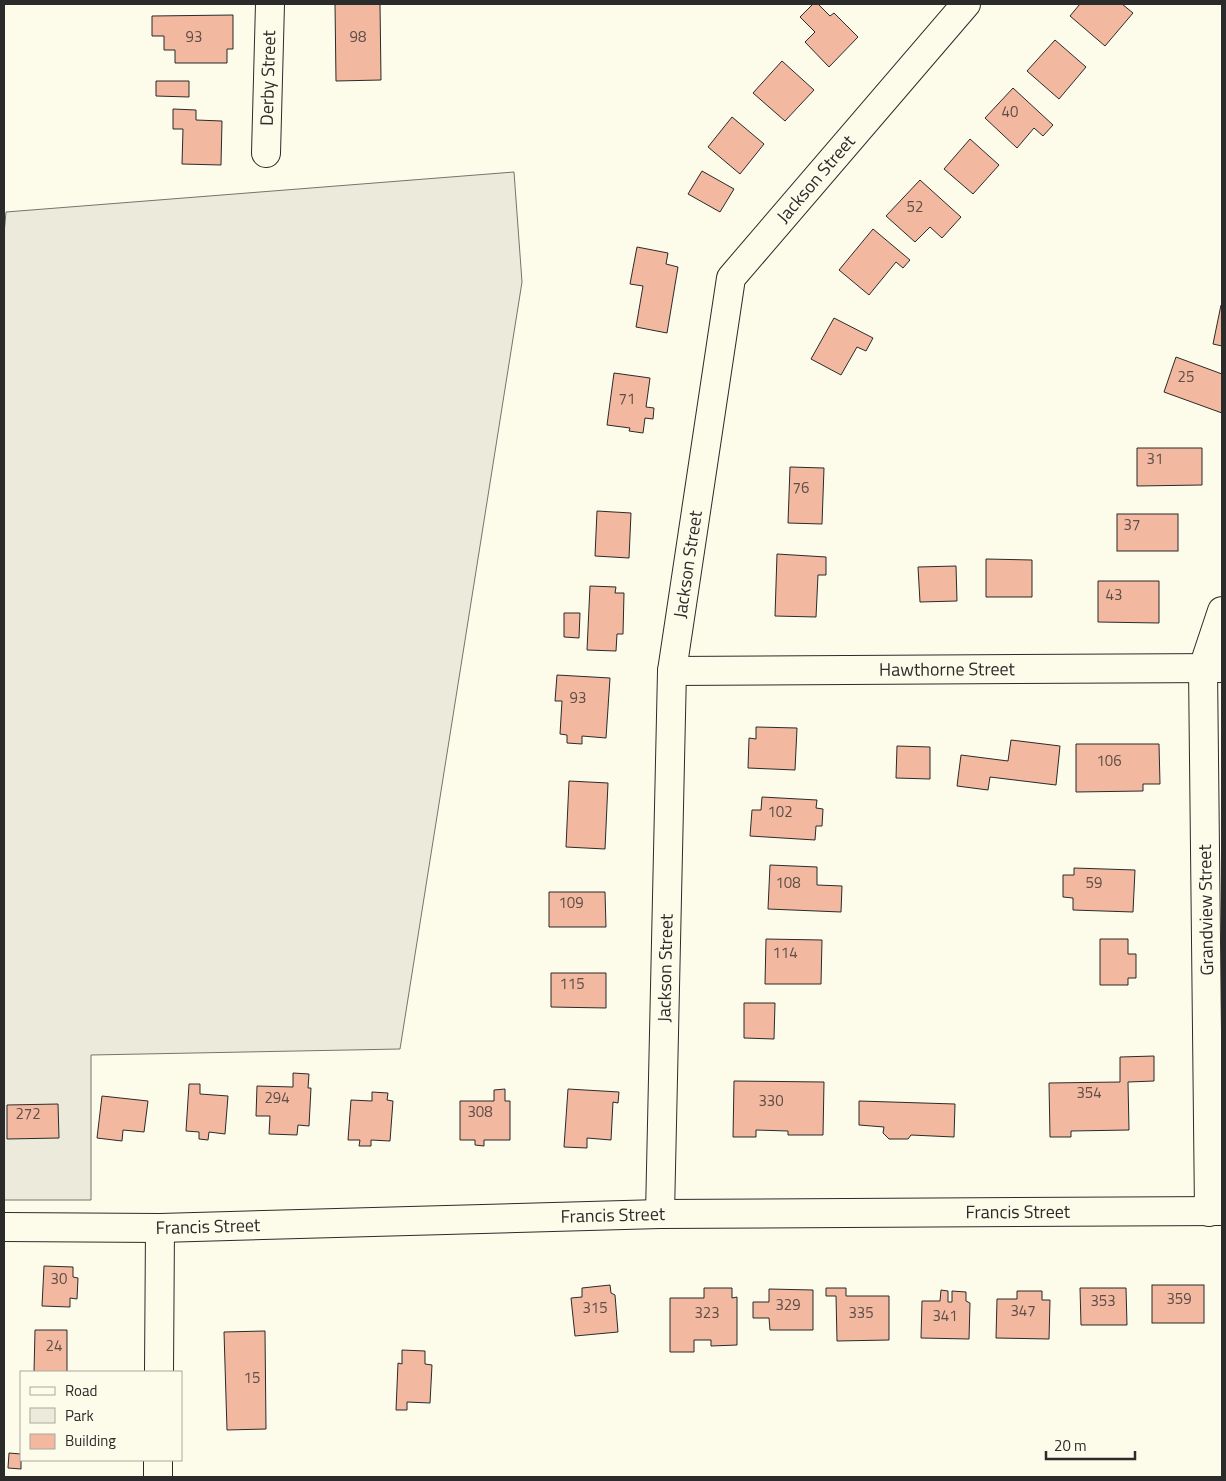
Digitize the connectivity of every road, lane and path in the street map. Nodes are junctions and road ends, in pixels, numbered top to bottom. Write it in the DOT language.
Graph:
graph roads {
  1 [pos="270,4"];
  2 [pos="966,4"];
  3 [pos="266,153"];
  4 [pos="1222,611"];
  5 [pos="1213,668"];
  6 [pos="672,671"];
  7 [pos="1216,1212"];
  8 [pos="660,1214"];
  9 [pos="4,1227"];
  10 [pos="160,1228"];
  11 [pos="159,1371"];
  12 [pos="158,1461"];
  13 [pos="158,1477"];
  1 -- 3 [label="street, Derby Street"];
  2 -- 6 [label="street, Jackson Street"];
  4 -- 5 [label="street, Grandview Street"];
  5 -- 6 [label="street, Hawthorne Street"];
  5 -- 7 [label="street, Grandview Street"];
  6 -- 8 [label="street, Jackson Street"];
  7 -- 8 [label="street, Francis Street"];
  8 -- 10 [label="street, Francis Street"];
  9 -- 10 [label="street, Francis Street"];
  10 -- 11 [label="street"];
  12 -- 13 [label="street"];
}
